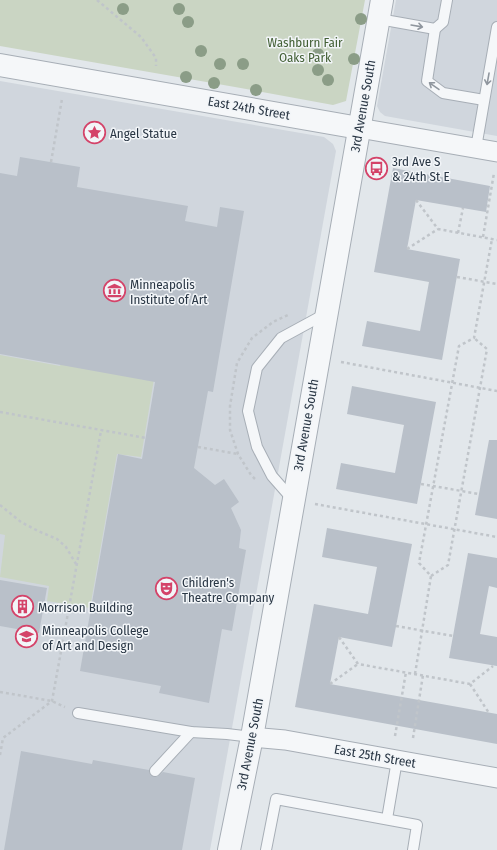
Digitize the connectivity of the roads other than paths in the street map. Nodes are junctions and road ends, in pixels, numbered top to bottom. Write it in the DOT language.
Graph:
graph roads {
  1 [pos="447,0"];
  2 [pos="380,10"];
  3 [pos="497,27"];
  4 [pos="435,29"];
  5 [pos="0,65"];
  6 [pos="484,100"];
  7 [pos="359,128"];
  8 [pos="476,148"];
  9 [pos="497,152"];
  10 [pos="327,313"];
  11 [pos="293,500"];
  12 [pos="78,713"];
  13 [pos="191,732"];
  14 [pos="252,737"];
  15 [pos="397,760"];
  16 [pos="155,771"];
  17 [pos="497,778"];
  18 [pos="386,819"];
  19 [pos="229,850"];
  20 [pos="266,850"];
  21 [pos="412,850"];
  1 -- 4 [label="lane"];
  2 -- 4 [label="lane, one-way"];
  2 -- 7 [label="street, 3rd Avenue South"];
  3 -- 6 [label="lane, one-way"];
  6 -- 4 [label="lane, one-way"];
  5 -- 7 [label="street, East 24th Street"];
  6 -- 8 [label="lane"];
  7 -- 8 [label="street, East 24th Street"];
  7 -- 10 [label="street, 3rd Avenue South"];
  8 -- 9 [label="street, East 24th Street"];
  10 -- 11 [label="street, 3rd Avenue South"];
  10 -- 11 [label="lane"];
  11 -- 14 [label="street, 3rd Avenue South"];
  12 -- 13 [label="lane"];
  13 -- 14 [label="lane"];
  13 -- 16 [label="lane"];
  14 -- 15 [label="street, East 25th Street"];
  14 -- 19 [label="street, 3rd Avenue South"];
  15 -- 17 [label="street, East 25th Street"];
  15 -- 18 [label="lane"];
  18 -- 20 [label="lane"];
  18 -- 21 [label="lane"];
}
